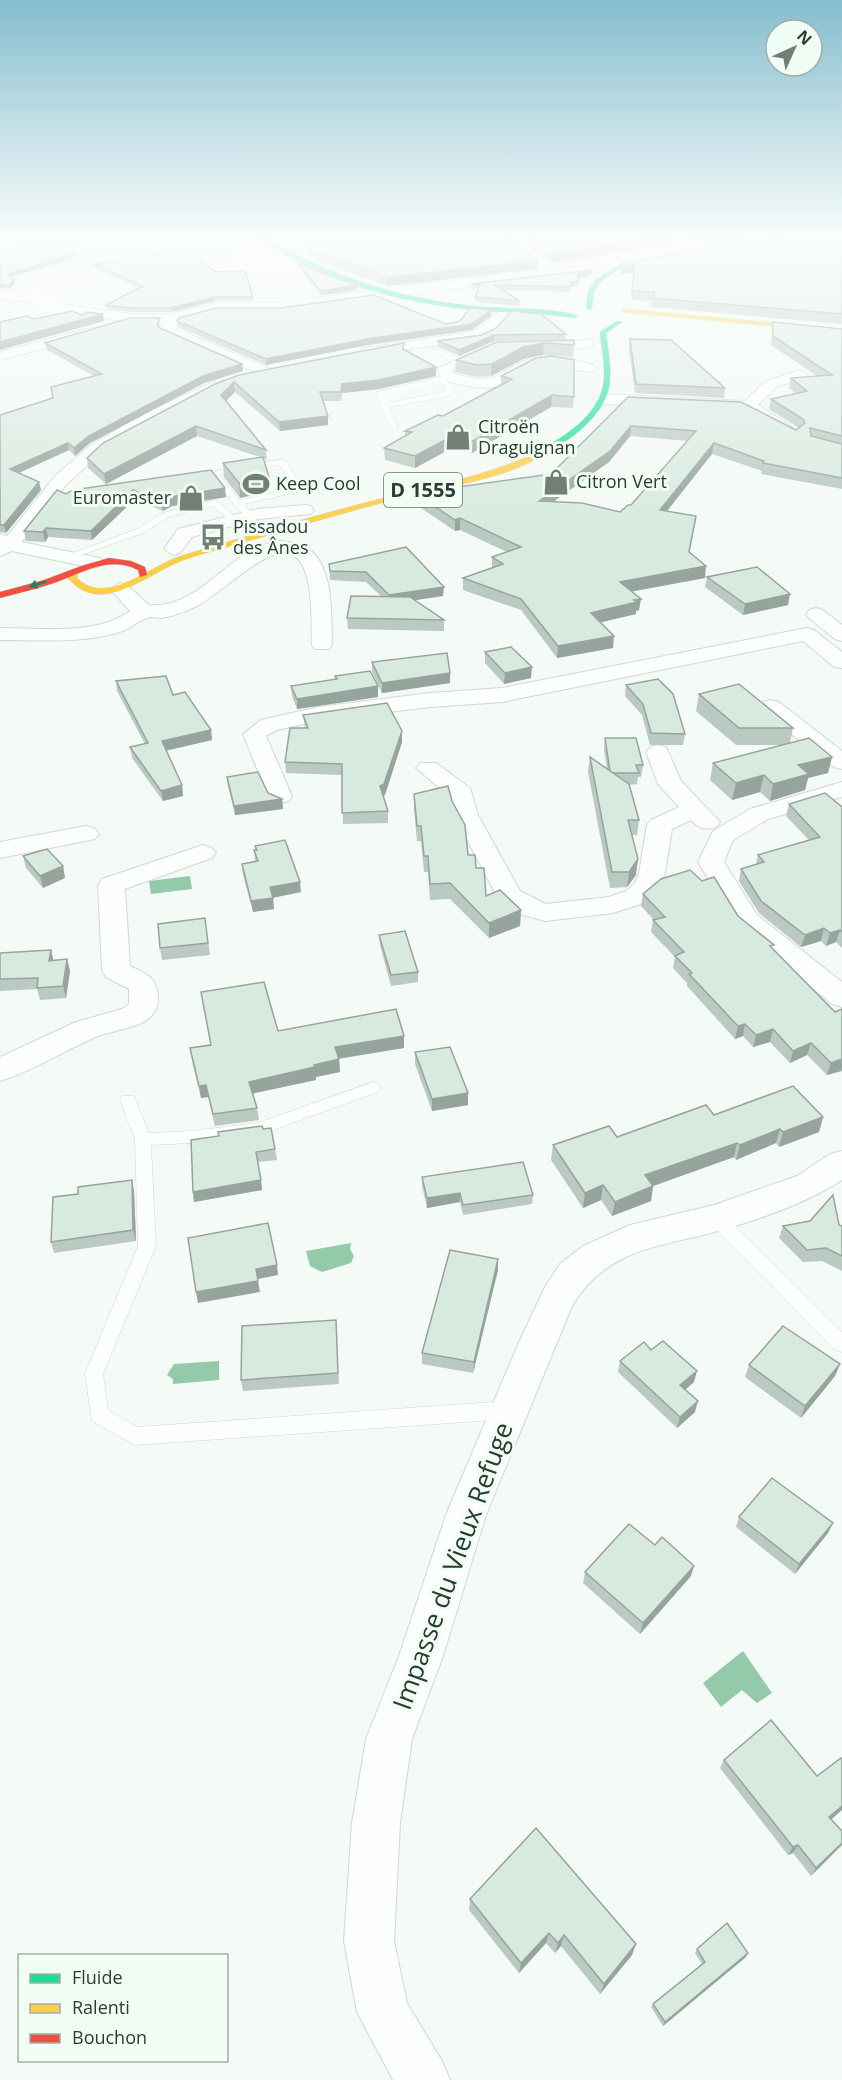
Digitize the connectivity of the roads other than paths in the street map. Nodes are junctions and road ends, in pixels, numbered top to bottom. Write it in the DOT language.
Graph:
graph roads {
  1 [pos="76,334"];
  2 [pos="176,334"];
  3 [pos="480,334"];
  4 [pos="588,334"];
  5 [pos="603,334"];
  6 [pos="588,342"];
  7 [pos="434,350"];
  8 [pos="348,355"];
  9 [pos="0,356"];
  10 [pos="459,362"];
  11 [pos="284,368"];
  12 [pos="589,368"];
  13 [pos="265,372"];
  14 [pos="800,374"];
  15 [pos="443,375"];
  16 [pos="586,385"];
  17 [pos="601,399"];
  18 [pos="384,406"];
  19 [pos="750,406"];
  20 [pos="574,411"];
  21 [pos="394,428"];
  22 [pos="793,433"];
  23 [pos="305,510"];
  24 [pos="240,513"];
  25 [pos="3,545"];
  26 [pos="160,552"];
  27 [pos="124,560"];
  28 [pos="93,562"];
  29 [pos="73,563"];
  30 [pos="143,575"];
  31 [pos="85,588"];
  32 [pos="120,589"];
  33 [pos="0,595"];
  34 [pos="0,608"];
  35 [pos="144,610"];
  36 [pos="816,614"];
  37 [pos="0,634"];
  38 [pos="842,635"];
  39 [pos="322,645"];
  40 [pos="842,662"];
  41 [pos="771,707"];
  42 [pos="658,752"];
  43 [pos="842,762"];
  44 [pos="428,768"];
  45 [pos="842,789"];
  46 [pos="280,796"];
  47 [pos="694,810"];
  48 [pos="86,834"];
  49 [pos="722,837"];
  50 [pos="0,850"];
  51 [pos="203,853"];
  52 [pos="842,997"];
  53 [pos="0,1070"];
  54 [pos="373,1088"];
  55 [pos="128,1100"];
  56 [pos="143,1139"];
  57 [pos="842,1162"];
  58 [pos="716,1218"];
  59 [pos="842,1344"];
  60 [pos="511,1410"];
  61 [pos="423,2080"];
  1 -- 9 [label="street"];
  2 -- 13 [label="street"];
  3 -- 8 [label="street"];
  4 -- 6 [label="main road"];
  5 -- 17 [label="main road, D 1555"];
  6 -- 10 [label="street"];
  6 -- 12 [label="main road"];
  7 -- 10 [label="lane"];
  10 -- 15 [label="street"];
  11 -- 13 [label="street"];
  12 -- 15 [label="street"];
  12 -- 16 [label="main road"];
  13 -- 25 [label="street"];
  14 -- 19 [label="street"];
  15 -- 18 [label="lane"];
  15 -- 18 [label="lane"];
  17 -- 19 [label="street"];
  17 -- 30 [label="main road, D 1555"];
  18 -- 21 [label="lane"];
  19 -- 22 [label="street"];
  20 -- 23 [label="main road, D 1555"];
  23 -- 24 [label="street"];
  23 -- 26 [label="main road, D 1555"];
  24 -- 24 [label="lane"];
  24 -- 26 [label="street"];
  24 -- 29 [label="lane"];
  25 -- 29 [label="street"];
  26 -- 27 [label="main road, D 1555"];
  27 -- 28 [label="main road"];
  27 -- 30 [label="main road"];
  28 -- 29 [label="street"];
  29 -- 31 [label="main road"];
  29 -- 33 [label="main road, one-way"];
  30 -- 32 [label="main road"];
  31 -- 32 [label="main road"];
  31 -- 34 [label="main road"];
  32 -- 35 [label="street"];
  35 -- 37 [label="street"];
  35 -- 39 [label="street"];
  36 -- 38 [label="street"];
  40 -- 46 [label="street"];
  41 -- 43 [label="street"];
  42 -- 47 [label="street"];
  44 -- 47 [label="street"];
  45 -- 49 [label="street"];
  47 -- 49 [label="street"];
  48 -- 50 [label="street"];
  49 -- 52 [label="street"];
  51 -- 53 [label="street"];
  54 -- 56 [label="lane"];
  55 -- 56 [label="lane"];
  56 -- 60 [label="lane"];
  57 -- 58 [label="street, Impasse du Vieux Refuge"];
  58 -- 59 [label="lane"];
  58 -- 60 [label="street, Impasse du Vieux Refuge"];
  60 -- 61 [label="street, Impasse du Vieux Refuge"];
}
